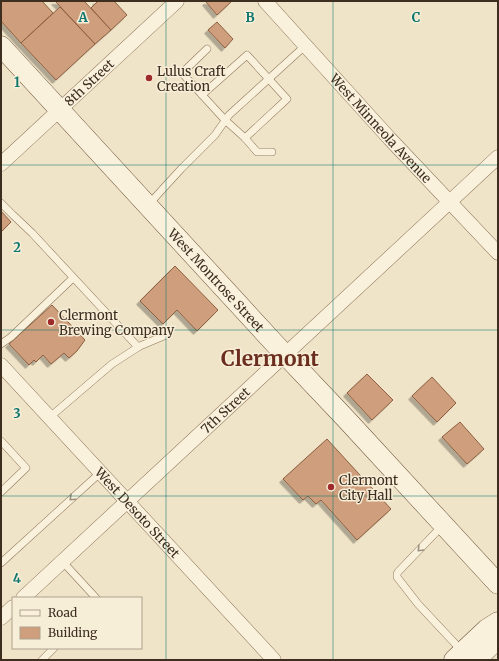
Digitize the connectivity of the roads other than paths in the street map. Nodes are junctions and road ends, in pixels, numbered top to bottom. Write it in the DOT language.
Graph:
graph roads {
  1 [pos="177,1"];
  2 [pos="266,1"];
  3 [pos="306,45"];
  4 [pos="1,46"];
  5 [pos="207,49"];
  6 [pos="269,79"];
  7 [pos="202,94"];
  8 [pos="60,109"];
  9 [pos="226,120"];
  10 [pos="245,138"];
  11 [pos="272,152"];
  12 [pos="498,157"];
  13 [pos="2,161"];
  14 [pos="450,201"];
  15 [pos="1,202"];
  16 [pos="148,205"];
  17 [pos="498,253"];
  18 [pos="74,278"];
  19 [pos="166,335"];
  20 [pos="1,344"];
  21 [pos="138,347"];
  22 [pos="285,355"];
  23 [pos="1,365"];
  24 [pos="50,418"];
  25 [pos="1,441"];
  26 [pos="101,472"];
  27 [pos="1,492"];
  28 [pos="128,500"];
  29 [pos="444,525"];
  30 [pos="62,561"];
  31 [pos="1,563"];
  32 [pos="498,584"];
  33 [pos="24,597"];
  34 [pos="95,597"];
  35 [pos="12,608"];
  36 [pos="1,618"];
  37 [pos="498,636"];
  38 [pos="53,649"];
  39 [pos="462,658"];
  40 [pos="42,660"];
  41 [pos="274,660"];
  1 -- 8 [label="street, 8th Street"];
  2 -- 3 [label="street, West Minneola Avenue"];
  3 -- 6 [label="lane"];
  3 -- 14 [label="street, West Minneola Avenue"];
  4 -- 8 [label="street, West Montrose Street"];
  5 -- 7 [label="lane"];
  6 -- 7 [label="lane"];
  6 -- 9 [label="lane"];
  6 -- 10 [label="lane"];
  7 -- 9 [label="lane"];
  8 -- 13 [label="street, 8th Street"];
  8 -- 16 [label="street, West Montrose Street"];
  9 -- 10 [label="lane"];
  9 -- 16 [label="lane"];
  10 -- 11 [label="lane"];
  12 -- 14 [label="street, 7th Street"];
  14 -- 17 [label="street, West Minneola Avenue"];
  14 -- 22 [label="street, 7th Street"];
  15 -- 18 [label="lane"];
  16 -- 22 [label="street, West Montrose Street"];
  18 -- 20 [label="lane"];
  18 -- 21 [label="lane"];
  19 -- 21 [label="lane"];
  21 -- 24 [label="lane"];
  22 -- 28 [label="street, 7th Street"];
  22 -- 29 [label="street, West Montrose Street"];
  23 -- 24 [label="street, West Desoto Street"];
  24 -- 26 [label="street, West Desoto Street"];
  25 -- 27 [label="lane"];
  26 -- 28 [label="street, West Desoto Street"];
  26 -- 31 [label="lane, one-way"];
  28 -- 30 [label="street, 7th Street"];
  28 -- 41 [label="street, West Desoto Street"];
  29 -- 32 [label="street, West Montrose Street"];
  29 -- 39 [label="lane, one-way"];
  30 -- 33 [label="street, 7th Street"];
  30 -- 34 [label="lane"];
  35 -- 36 [label="street"];
  37 -- 39 [label="street"];
  38 -- 40 [label="lane"];
}
